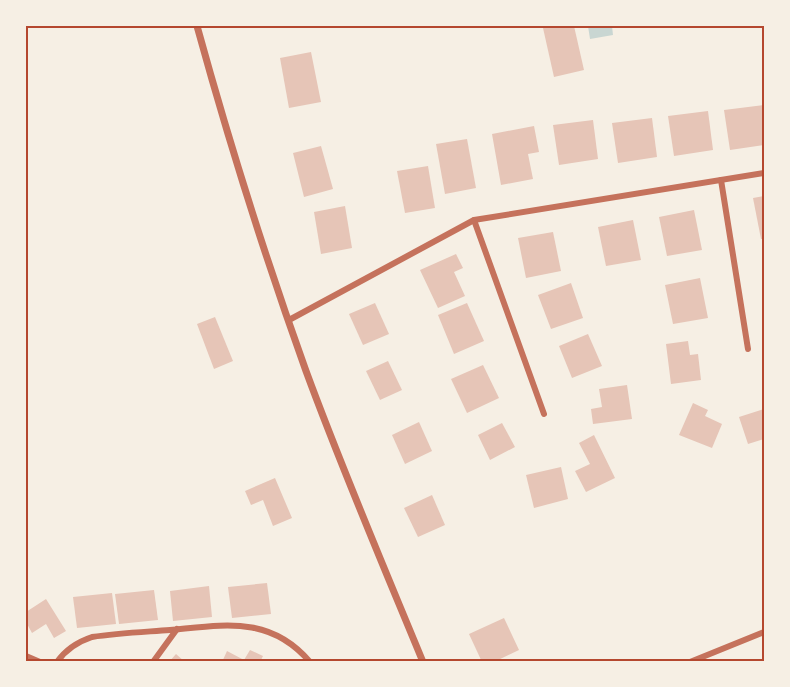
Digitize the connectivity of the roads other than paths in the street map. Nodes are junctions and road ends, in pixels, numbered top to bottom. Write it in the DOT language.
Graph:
graph roads {
  1 [pos="196,26"];
  2 [pos="765,173"];
  3 [pos="721,180"];
  4 [pos="474,220"];
  5 [pos="289,320"];
  6 [pos="747,349"];
  7 [pos="544,414"];
  8 [pos="177,629"];
  9 [pos="765,632"];
  10 [pos="26,656"];
  11 [pos="40,662"];
  12 [pos="57,662"];
  13 [pos="153,662"];
  14 [pos="310,662"];
  15 [pos="423,662"];
  16 [pos="690,662"];
  1 -- 5 [label="street"];
  2 -- 3 [label="street"];
  3 -- 4 [label="street"];
  3 -- 6 [label="street"];
  4 -- 5 [label="street"];
  4 -- 7 [label="street"];
  5 -- 15 [label="street"];
  8 -- 12 [label="street"];
  8 -- 13 [label="street"];
  8 -- 14 [label="street"];
  9 -- 16 [label="street"];
  10 -- 11 [label="street"];
}
